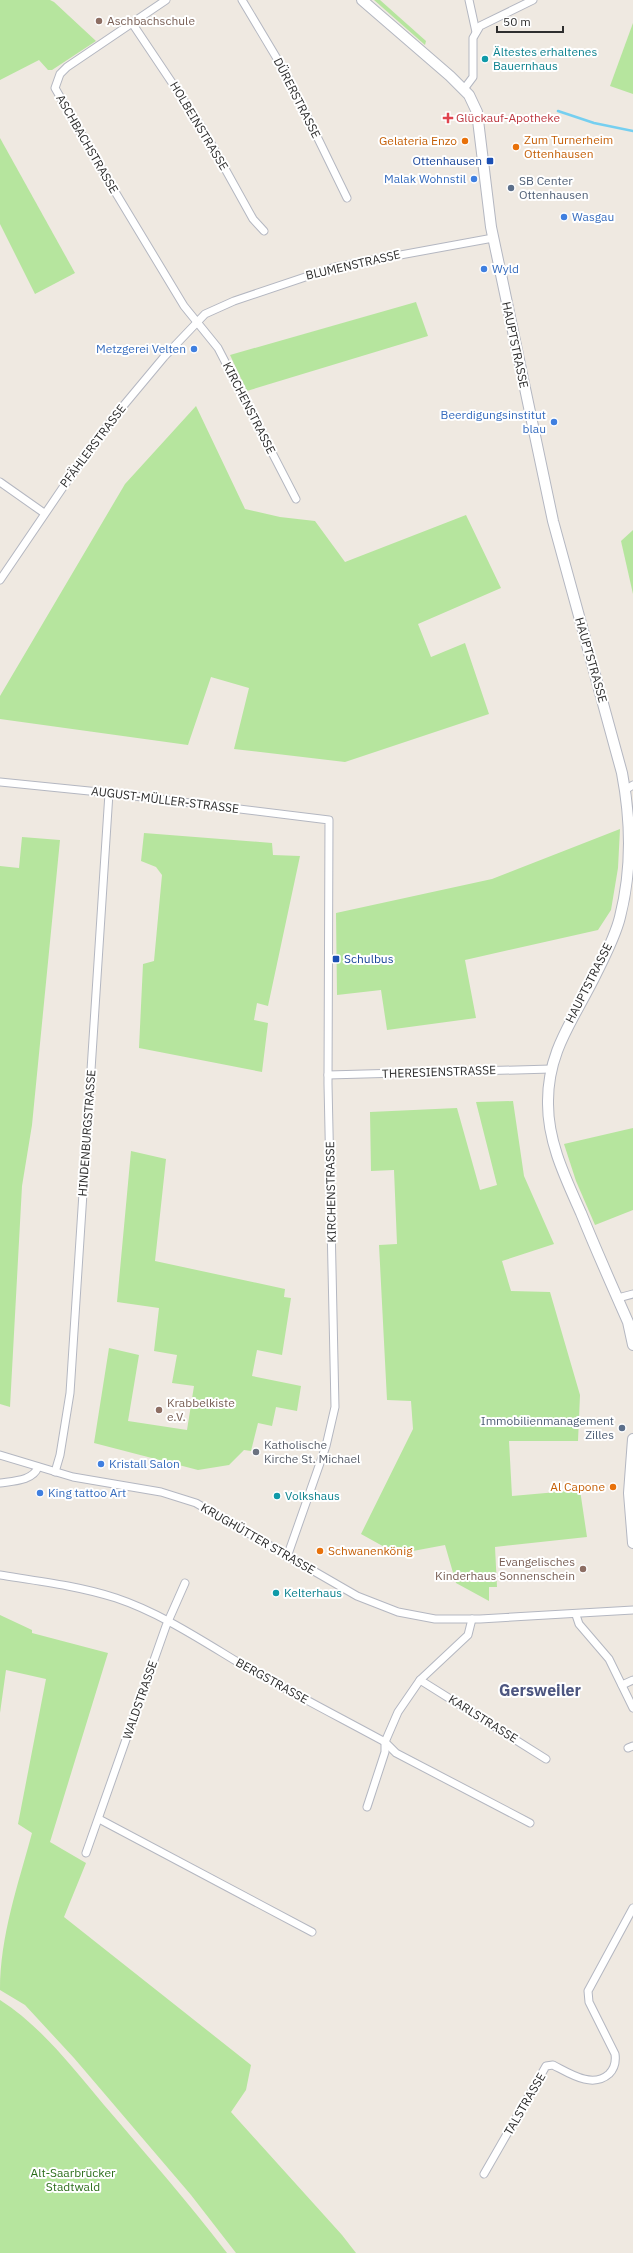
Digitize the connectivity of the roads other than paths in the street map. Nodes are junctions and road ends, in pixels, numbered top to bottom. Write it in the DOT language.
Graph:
graph roads {
  1 [pos="166,0"];
  2 [pos="242,0"];
  3 [pos="362,0"];
  4 [pos="469,0"];
  5 [pos="533,0"];
  6 [pos="132,23"];
  7 [pos="476,32"];
  8 [pos="464,89"];
  9 [pos="347,198"];
  10 [pos="264,230"];
  11 [pos="493,238"];
  12 [pos="197,320"];
  13 [pos="0,482"];
  14 [pos="296,500"];
  15 [pos="44,513"];
  16 [pos="0,580"];
  17 [pos="0,782"];
  18 [pos="629,788"];
  19 [pos="109,793"];
  20 [pos="329,820"];
  21 [pos="551,1069"];
  22 [pos="328,1075"];
  23 [pos="633,1294"];
  24 [pos="618,1298"];
  25 [pos="633,1345"];
  26 [pos="633,1439"];
  27 [pos="0,1455"];
  28 [pos="632,1463"];
  29 [pos="38,1467"];
  30 [pos="55,1472"];
  31 [pos="0,1483"];
  32 [pos="633,1543"];
  33 [pos="288,1557"];
  34 [pos="0,1575"];
  35 [pos="185,1583"];
  36 [pos="633,1610"];
  37 [pos="576,1615"];
  38 [pos="472,1620"];
  39 [pos="168,1622"];
  40 [pos="420,1680"];
  41 [pos="633,1680"];
  42 [pos="622,1685"];
  43 [pos="633,1708"];
  44 [pos="385,1742"];
  45 [pos="546,1759"];
  46 [pos="367,1807"];
  47 [pos="99,1820"];
  48 [pos="530,1823"];
  49 [pos="86,1853"];
  50 [pos="633,1908"];
  51 [pos="312,1932"];
  52 [pos="484,2174"];
  1 -- 6 [label="street, ASCHBACHSTRASSE"];
  2 -- 9 [label="street, DÜRERSTRASSE"];
  3 -- 8 [label="main road, HAUPTSTRASSE"];
  4 -- 7 [label="street"];
  5 -- 7 [label="street"];
  6 -- 10 [label="street, HOLBEINSTRASSE"];
  6 -- 12 [label="street, ASCHBACHSTRASSE"];
  7 -- 8 [label="street"];
  8 -- 11 [label="main road, HAUPTSTRASSE"];
  11 -- 12 [label="street, BLUMENSTRASSE"];
  11 -- 18 [label="main road, HAUPTSTRASSE"];
  12 -- 14 [label="street, KIRCHENSTRASSE"];
  12 -- 15 [label="street, PFÄHLERSTRASSE"];
  13 -- 15 [label="street"];
  15 -- 16 [label="street, PFÄHLERSTRASSE"];
  17 -- 19 [label="street, AUGUST-MÜLLER-STRASSE"];
  18 -- 21 [label="main road, HAUPTSTRASSE"];
  19 -- 20 [label="street, AUGUST-MÜLLER-STRASSE"];
  19 -- 30 [label="street, HINDENBURGSTRASSE"];
  20 -- 22 [label="street, KIRCHENSTRASSE"];
  21 -- 22 [label="street, THERESIENSTRASSE"];
  21 -- 24 [label="main road, HAUPTSTRASSE"];
  22 -- 33 [label="street, KIRCHENSTRASSE"];
  23 -- 24 [label="street"];
  24 -- 25 [label="main road, HAUPTSTRASSE"];
  26 -- 28 [label="main road"];
  27 -- 29 [label="street, KRUGHÜTTER STRASSE"];
  28 -- 32 [label="main road"];
  29 -- 30 [label="street, KRUGHÜTTER STRASSE"];
  29 -- 31 [label="street"];
  30 -- 33 [label="street, KRUGHÜTTER STRASSE"];
  33 -- 38 [label="street, KRUGHÜTTER STRASSE"];
  34 -- 39 [label="street, BERGSTRASSE"];
  35 -- 39 [label="street, WALDSTRASSE"];
  36 -- 37 [label="street, KRUGHÜTTER STRASSE"];
  37 -- 38 [label="street, KRUGHÜTTER STRASSE"];
  37 -- 42 [label="street"];
  38 -- 40 [label="street"];
  39 -- 44 [label="street, BERGSTRASSE"];
  39 -- 47 [label="street, WALDSTRASSE"];
  40 -- 44 [label="street"];
  40 -- 45 [label="street, KARLSTRASSE"];
  41 -- 42 [label="street"];
  42 -- 43 [label="street"];
  44 -- 46 [label="street"];
  44 -- 48 [label="street, BERGSTRASSE"];
  47 -- 49 [label="street, WALDSTRASSE"];
  47 -- 51 [label="street"];
  50 -- 52 [label="street, TALSTRASSE"];
}
